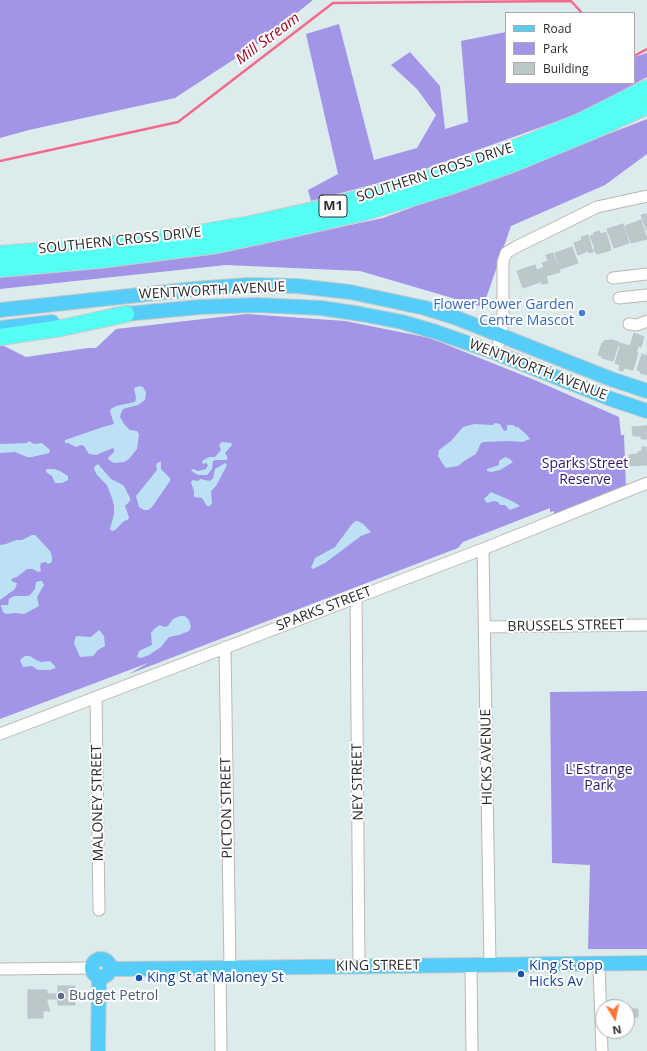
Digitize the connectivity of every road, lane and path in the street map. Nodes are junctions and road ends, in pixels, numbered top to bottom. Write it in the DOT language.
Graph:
graph roads {
  1 [pos="647,88"];
  2 [pos="647,106"];
  3 [pos="647,196"];
  4 [pos="0,254"];
  5 [pos="0,269"];
  6 [pos="647,274"];
  7 [pos="613,278"];
  8 [pos="647,295"];
  9 [pos="619,298"];
  10 [pos="0,310"];
  11 [pos="126,314"];
  12 [pos="637,323"];
  13 [pos="0,328"];
  14 [pos="647,331"];
  15 [pos="501,335"];
  16 [pos="0,337"];
  17 [pos="496,352"];
  18 [pos="647,391"];
  19 [pos="647,411"];
  20 [pos="647,483"];
  21 [pos="483,549"];
  22 [pos="356,596"];
  23 [pos="647,624"];
  24 [pos="485,627"];
  25 [pos="225,647"];
  26 [pos="96,697"];
  27 [pos="0,734"];
  28 [pos="99,910"];
  29 [pos="647,963"];
  30 [pos="599,964"];
  31 [pos="471,965"];
  32 [pos="490,965"];
  33 [pos="360,966"];
  34 [pos="225,968"];
  35 [pos="0,969"];
  36 [pos="96,973"];
  37 [pos="98,1051"];
  38 [pos="221,1051"];
  39 [pos="472,1051"];
  40 [pos="602,1051"];
  1 -- 4 [label="highway, SOUTHERN CROSS DRIVE / M1"];
  2 -- 5 [label="highway, SOUTHERN CROSS DRIVE / M1"];
  3 -- 15 [label="street"];
  6 -- 7 [label="street"];
  8 -- 9 [label="street"];
  10 -- 15 [label="main road, WENTWORTH AVENUE"];
  11 -- 13 [label="main road, WENTWORTH AVENUE"];
  11 -- 16 [label="highway"];
  11 -- 17 [label="main road, WENTWORTH AVENUE"];
  12 -- 14 [label="street"];
  15 -- 17 [label="street"];
  15 -- 18 [label="main road, WENTWORTH AVENUE"];
  17 -- 19 [label="main road, WENTWORTH AVENUE"];
  20 -- 21 [label="street, SPARKS STREET"];
  21 -- 22 [label="street, SPARKS STREET"];
  21 -- 24 [label="street, HICKS AVENUE"];
  22 -- 25 [label="street, SPARKS STREET"];
  22 -- 33 [label="street, NEY STREET"];
  23 -- 24 [label="street, BRUSSELS STREET"];
  24 -- 32 [label="street, HICKS AVENUE"];
  25 -- 26 [label="street, SPARKS STREET"];
  25 -- 34 [label="street, PICTON STREET"];
  26 -- 27 [label="street, SPARKS STREET"];
  26 -- 28 [label="street, MALONEY STREET"];
  29 -- 30 [label="main road, KING STREET"];
  30 -- 32 [label="main road, KING STREET"];
  30 -- 40 [label="street"];
  31 -- 32 [label="main road, KING STREET"];
  31 -- 33 [label="main road, KING STREET"];
  31 -- 39 [label="street"];
  33 -- 34 [label="main road, KING STREET"];
  34 -- 36 [label="main road, KING STREET"];
  34 -- 38 [label="street, PICTON STREET"];
  35 -- 36 [label="street"];
  36 -- 37 [label="main road"];
}
